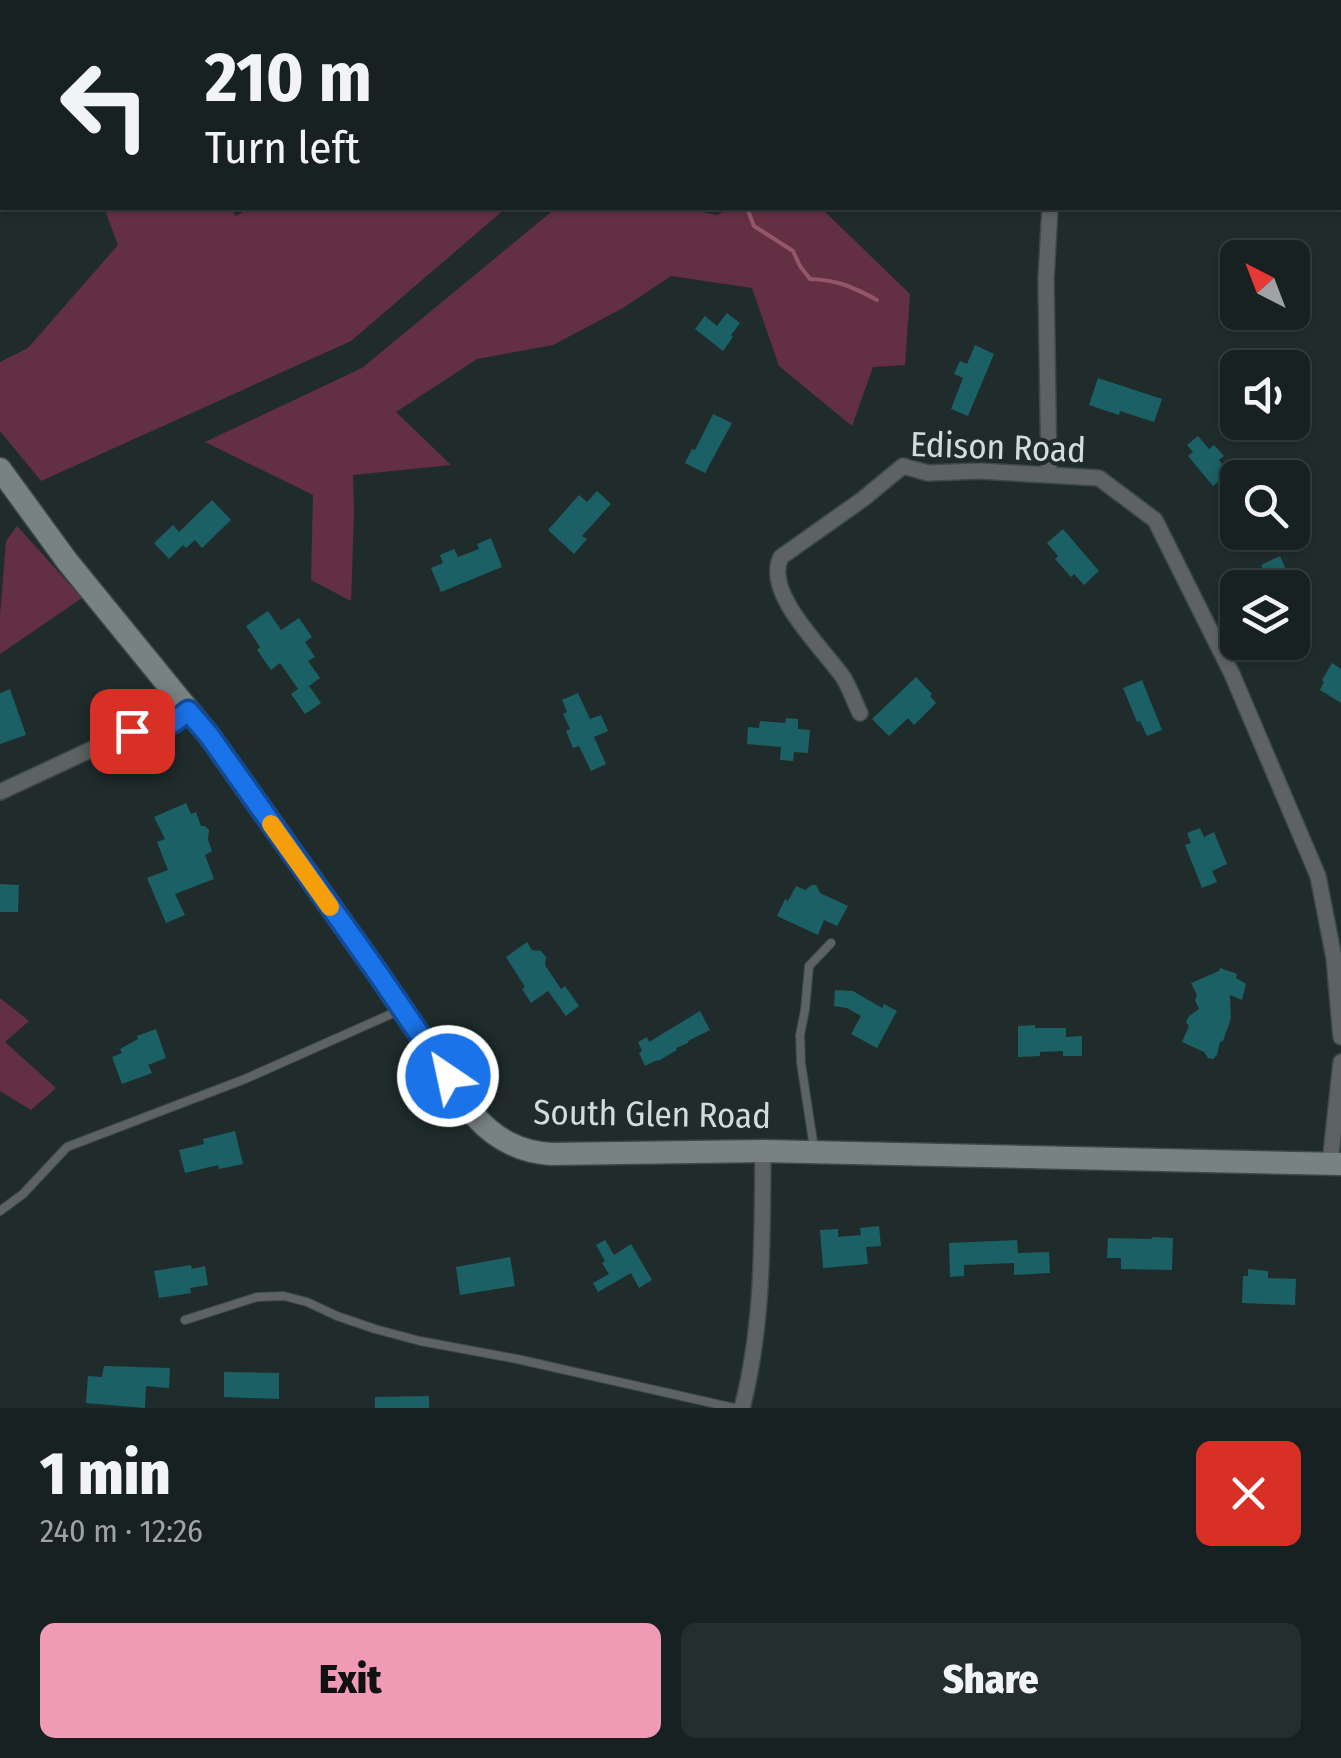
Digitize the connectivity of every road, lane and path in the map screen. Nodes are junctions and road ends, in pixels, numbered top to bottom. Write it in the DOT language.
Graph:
graph roads {
  1 [pos="1050,210"];
  2 [pos="0,469"];
  3 [pos="1049,475"];
  4 [pos="188,711"];
  5 [pos="860,713"];
  6 [pos="0,792"];
  7 [pos="831,943"];
  8 [pos="402,1009"];
  9 [pos="1341,1037"];
  10 [pos="1341,1062"];
  11 [pos="763,1151"];
  12 [pos="815,1153"];
  13 [pos="1336,1164"];
  14 [pos="0,1211"];
  15 [pos="185,1320"];
  16 [pos="734,1408"];
  17 [pos="742,1408"];
  1 -- 3 [label="street"];
  2 -- 4 [label="main road, South Glen Road"];
  3 -- 5 [label="street, Edison Road"];
  3 -- 9 [label="street, Edison Road"];
  4 -- 6 [label="street"];
  4 -- 8 [label="main road, South Glen Road"];
  7 -- 12 [label="lane"];
  8 -- 11 [label="main road, South Glen Road"];
  8 -- 14 [label="lane"];
  10 -- 13 [label="street"];
  11 -- 12 [label="main road, South Glen Road"];
  11 -- 17 [label="street"];
  12 -- 13 [label="main road, South Glen Road"];
  15 -- 16 [label="lane"];
}
